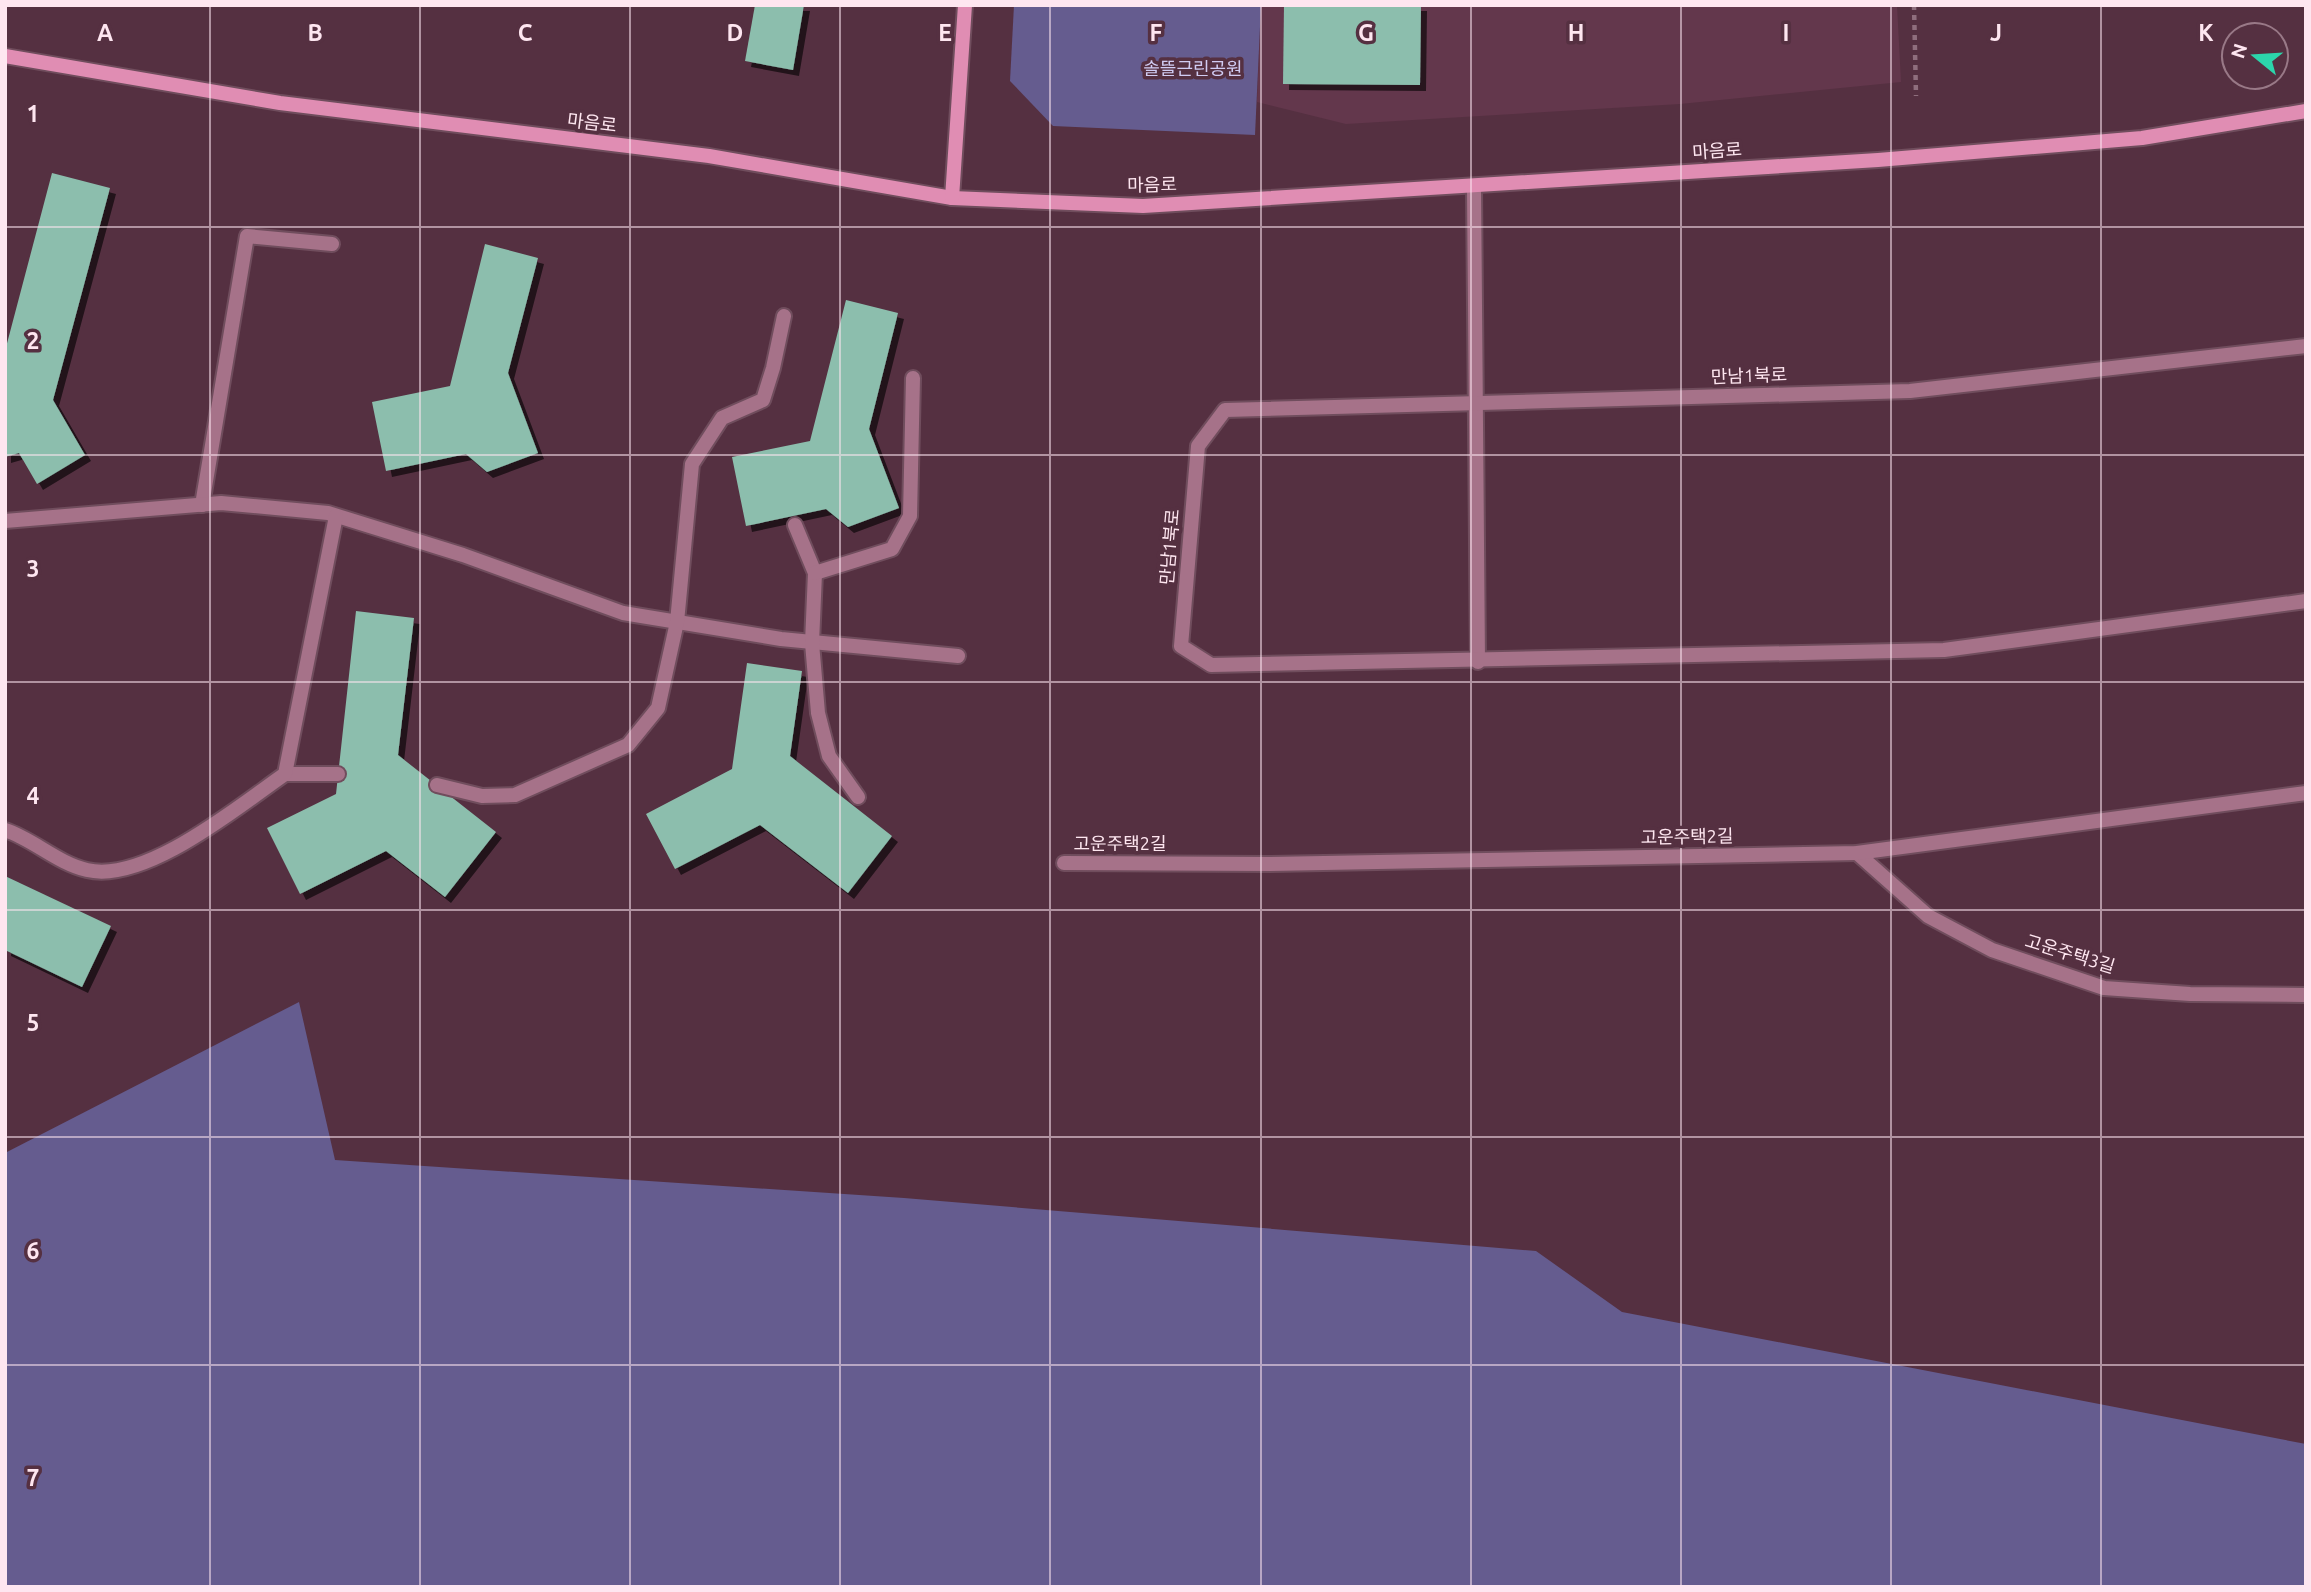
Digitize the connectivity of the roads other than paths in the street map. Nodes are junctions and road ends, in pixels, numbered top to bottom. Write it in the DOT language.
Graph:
graph roads {
  1 [pos="965,5"];
  2 [pos="5,56"];
  3 [pos="2306,111"];
  4 [pos="1474,187"];
  5 [pos="952,198"];
  6 [pos="332,244"];
  7 [pos="783,316"];
  8 [pos="2306,346"];
  9 [pos="913,377"];
  10 [pos="1476,402"];
  11 [pos="202,505"];
  12 [pos="336,516"];
  13 [pos="5,521"];
  14 [pos="795,525"];
  15 [pos="815,573"];
  16 [pos="2306,601"];
  17 [pos="677,622"];
  18 [pos="812,643"];
  19 [pos="958,656"];
  20 [pos="1478,662"];
  21 [pos="285,774"];
  22 [pos="338,774"];
  23 [pos="437,785"];
  24 [pos="2306,793"];
  25 [pos="858,797"];
  26 [pos="5,830"];
  27 [pos="1857,853"];
  28 [pos="1064,863"];
  29 [pos="2306,995"];
  1 -- 5 [label="street"];
  2 -- 5 [label="street, 마음로"];
  3 -- 4 [label="street, 마음로"];
  4 -- 5 [label="street, 마음로"];
  4 -- 10 [label="street"];
  6 -- 11 [label="street"];
  7 -- 17 [label="street"];
  8 -- 10 [label="street, 만남1북로"];
  9 -- 15 [label="street"];
  10 -- 20 [label="street"];
  10 -- 20 [label="street, 만남1북로"];
  11 -- 12 [label="street"];
  11 -- 13 [label="street"];
  12 -- 17 [label="street"];
  12 -- 21 [label="street"];
  14 -- 15 [label="street"];
  15 -- 18 [label="street"];
  16 -- 20 [label="street, 만남1북로"];
  17 -- 18 [label="street"];
  17 -- 23 [label="street"];
  18 -- 19 [label="street"];
  18 -- 25 [label="street"];
  21 -- 22 [label="street"];
  21 -- 26 [label="street"];
  24 -- 27 [label="street, 고운주택2길"];
  27 -- 28 [label="street, 고운주택2길"];
  27 -- 29 [label="street, 고운주택3길"];
}
